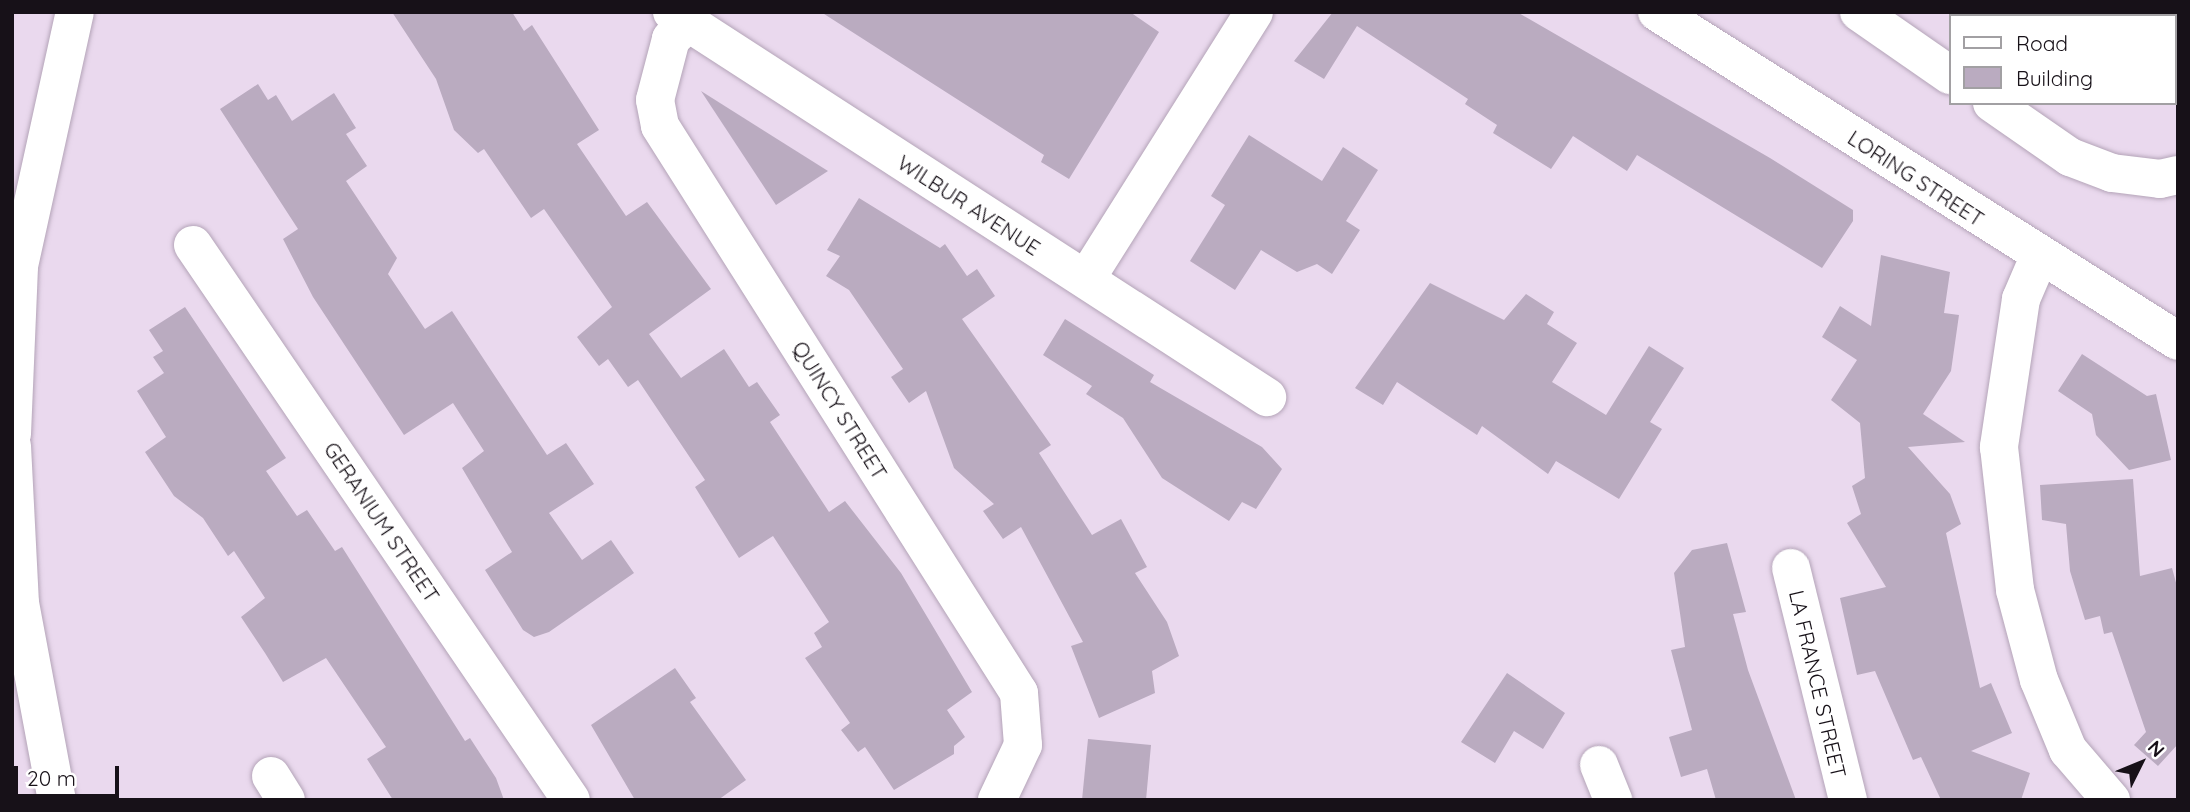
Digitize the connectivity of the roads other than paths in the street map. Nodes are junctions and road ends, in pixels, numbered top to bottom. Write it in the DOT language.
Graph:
graph roads {
  1 [pos="75,12"];
  2 [pos="1254,12"];
  3 [pos="1657,12"];
  4 [pos="1859,12"];
  5 [pos="680,18"];
  6 [pos="1948,74"];
  7 [pos="1995,105"];
  8 [pos="2178,175"];
  9 [pos="193,245"];
  10 [pos="2039,257"];
  11 [pos="15,264"];
  12 [pos="1086,279"];
  13 [pos="2178,341"];
  14 [pos="1267,397"];
  15 [pos="12,434"];
  16 [pos="12,446"];
  17 [pos="1791,568"];
  18 [pos="1599,765"];
  19 [pos="57,800"];
  20 [pos="571,800"];
  21 [pos="998,800"];
  22 [pos="1613,800"];
  23 [pos="1849,800"];
  24 [pos="2110,800"];
  1 -- 11 [label="street"];
  2 -- 12 [label="street"];
  3 -- 10 [label="street, LORING STREET"];
  4 -- 6 [label="street"];
  5 -- 12 [label="street, WILBUR AVENUE"];
  5 -- 21 [label="street, QUINCY STREET"];
  7 -- 8 [label="street"];
  9 -- 20 [label="street, GERANIUM STREET"];
  10 -- 13 [label="street, LORING STREET"];
  10 -- 24 [label="street"];
  11 -- 15 [label="street"];
  12 -- 14 [label="street, WILBUR AVENUE"];
  16 -- 19 [label="street"];
  17 -- 23 [label="street, LA FRANCE STREET"];
  18 -- 22 [label="street"];
}
